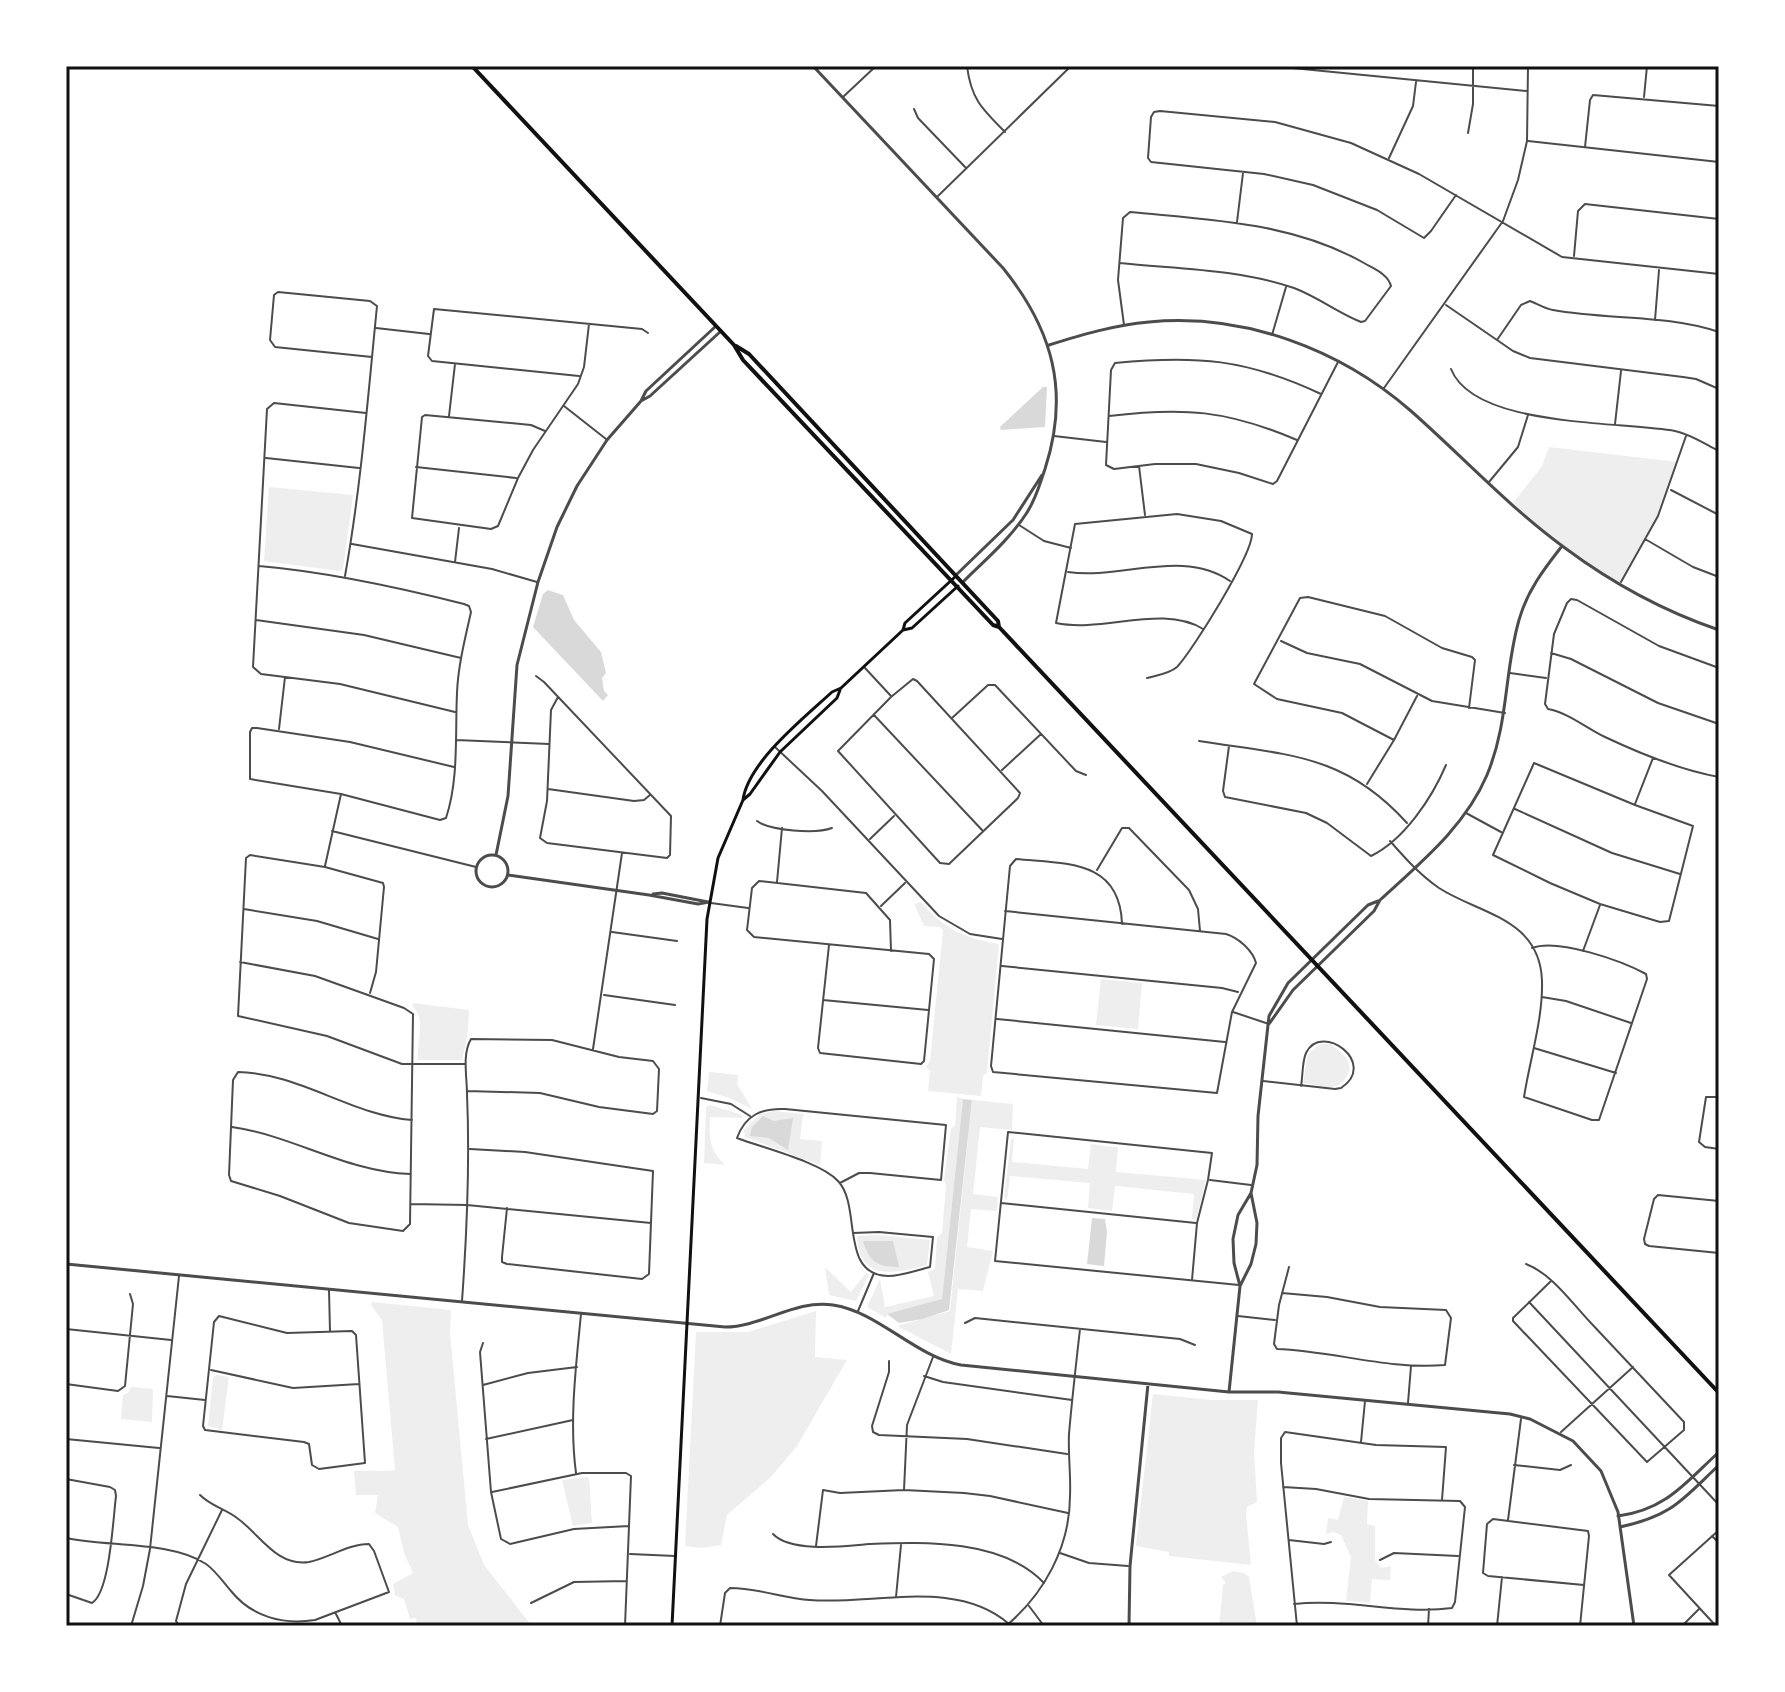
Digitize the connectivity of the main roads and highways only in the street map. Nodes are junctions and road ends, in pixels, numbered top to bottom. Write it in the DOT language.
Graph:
graph roads {
  1 [pos="472,66"];
  2 [pos="734,345"];
  3 [pos="786,394"];
  4 [pos="780,399"];
  5 [pos="956,576"];
  6 [pos="950,580"];
  7 [pos="962,582"];
  8 [pos="957,587"];
  9 [pos="919,610"];
  10 [pos="916,625"];
  11 [pos="999,627"];
  12 [pos="903,630"];
  13 [pos="841,688"];
  14 [pos="743,800"];
  15 [pos="1719,1393"];
  16 [pos="672,1626"];
  1 -- 2 [label="main road"];
  2 -- 3 [label="main road"];
  2 -- 4 [label="main road"];
  3 -- 4 [label="main road"];
  3 -- 5 [label="main road"];
  4 -- 6 [label="main road"];
  5 -- 6 [label="main road"];
  5 -- 7 [label="main road"];
  6 -- 8 [label="main road"];
  6 -- 9 [label="main road"];
  7 -- 8 [label="main road"];
  7 -- 11 [label="main road"];
  8 -- 10 [label="main road"];
  8 -- 11 [label="main road"];
  9 -- 10 [label="main road"];
  9 -- 12 [label="main road"];
  10 -- 12 [label="main road"];
  11 -- 15 [label="main road"];
  12 -- 13 [label="main road"];
  13 -- 14 [label="main road"];
  13 -- 14 [label="main road"];
  14 -- 16 [label="main road"];
}
